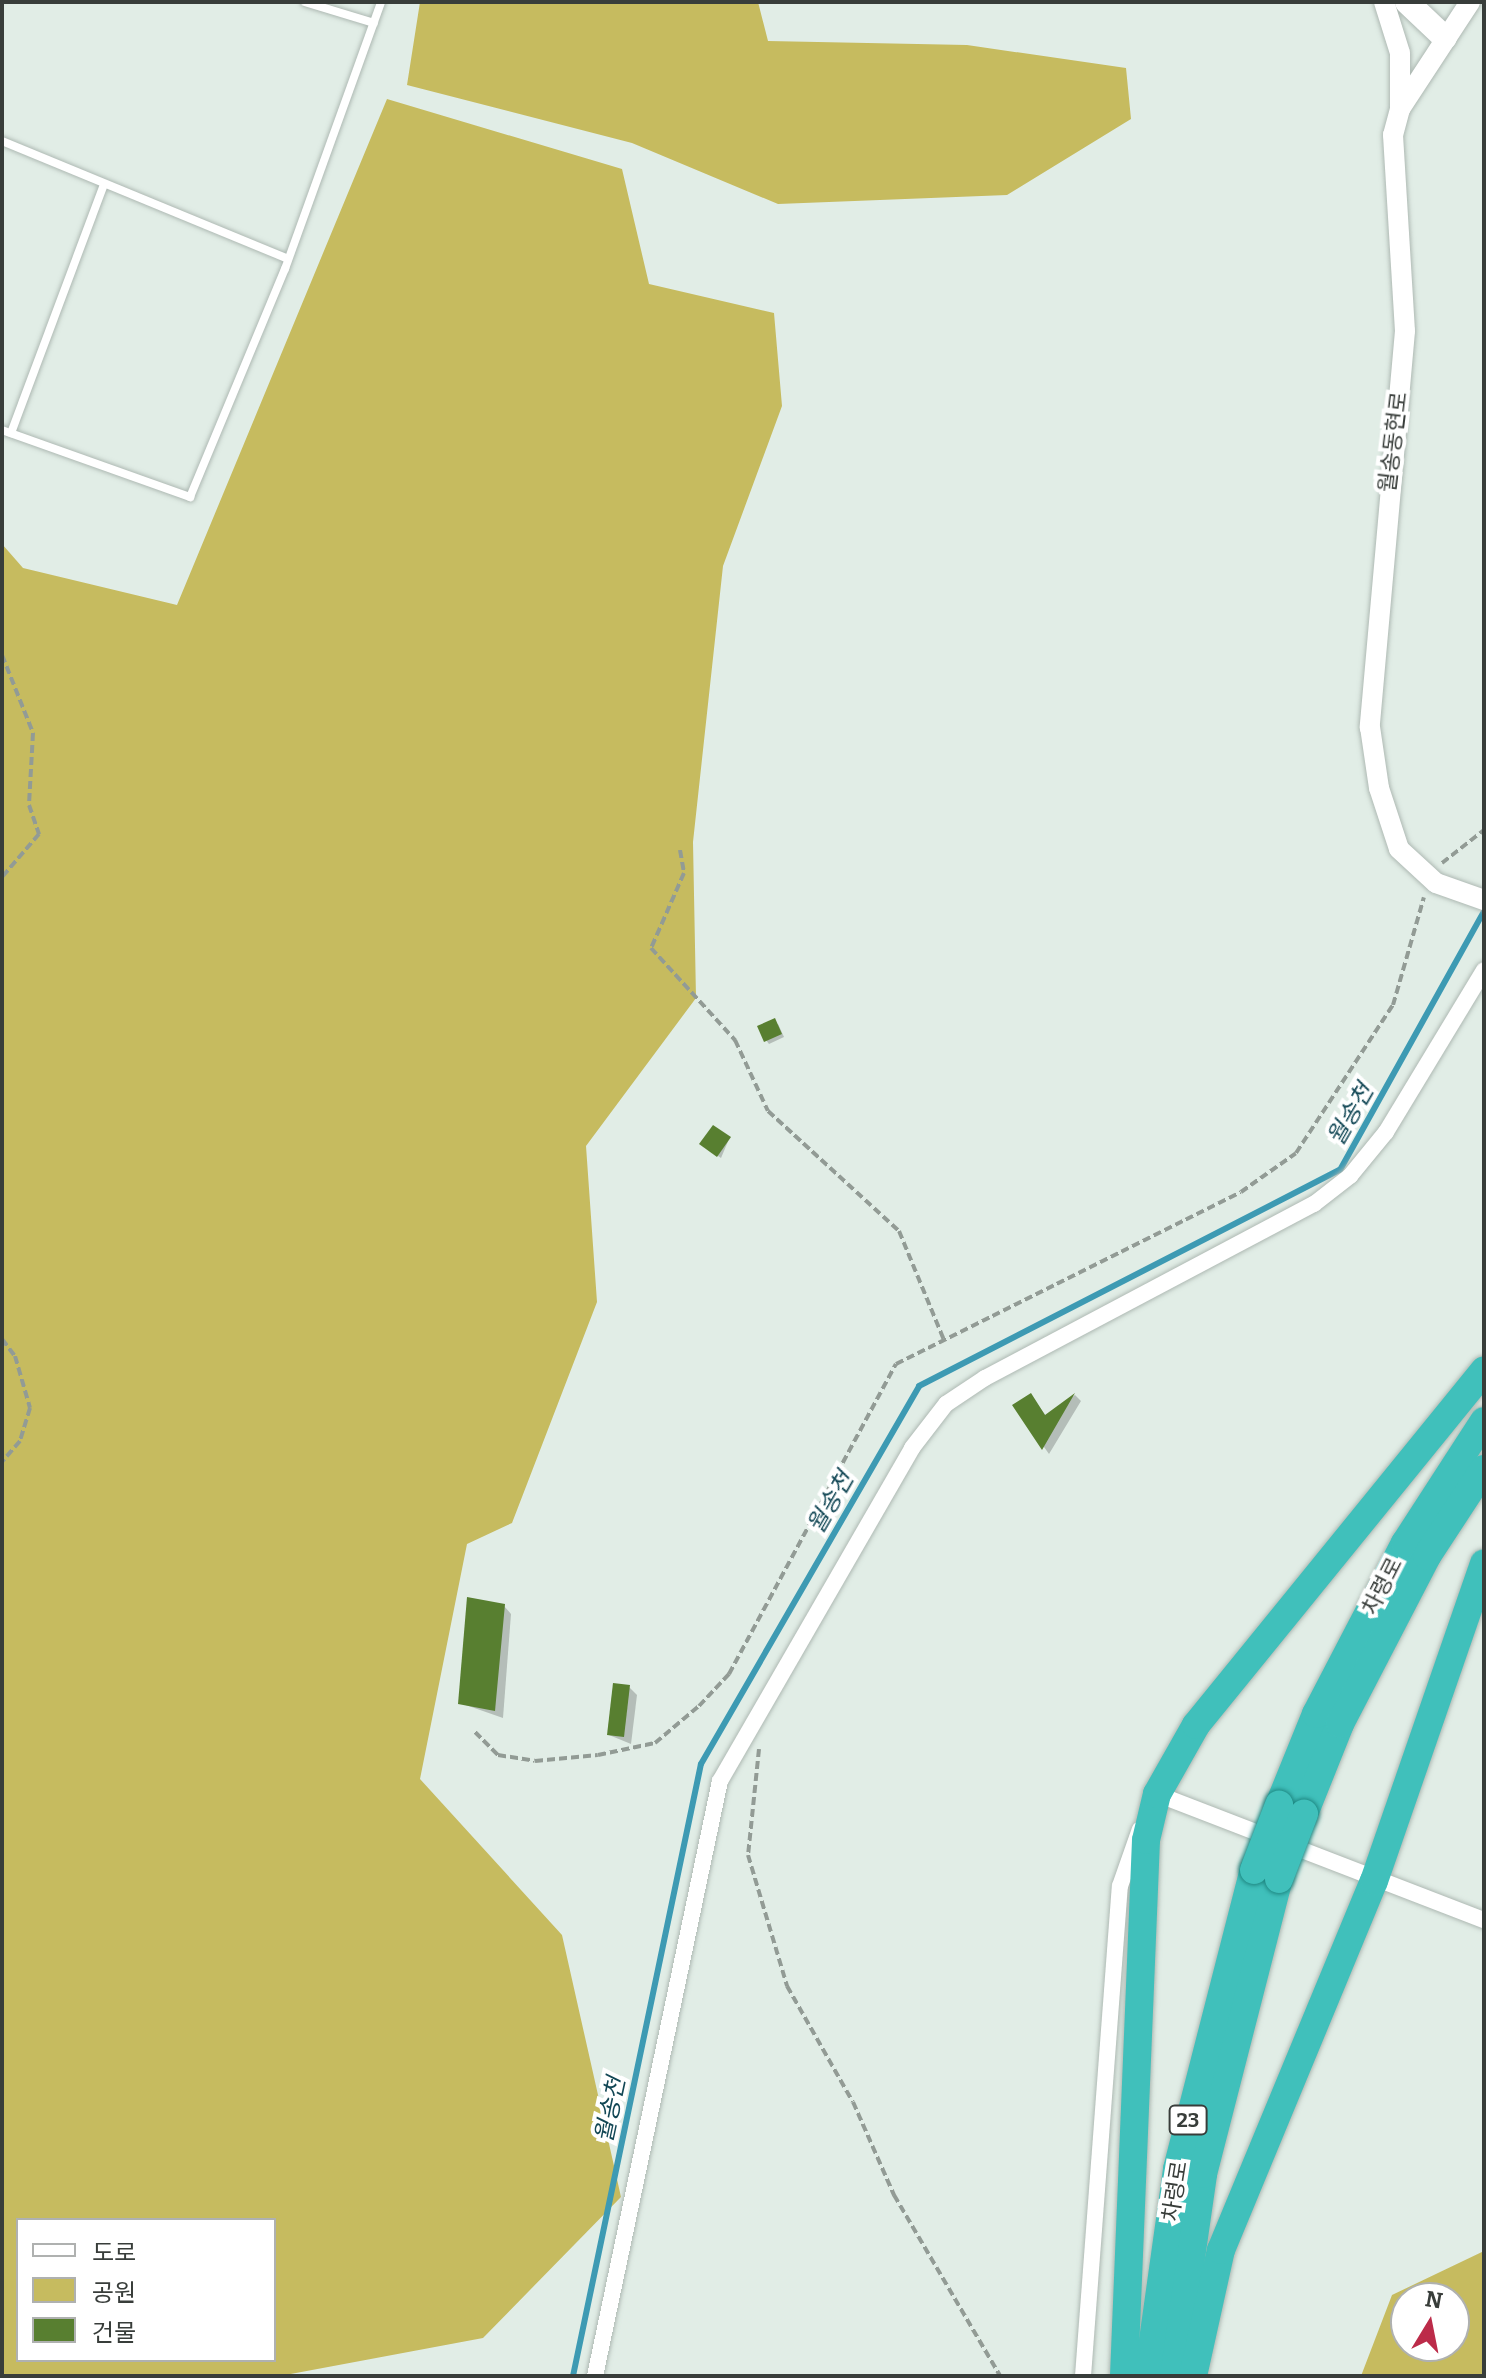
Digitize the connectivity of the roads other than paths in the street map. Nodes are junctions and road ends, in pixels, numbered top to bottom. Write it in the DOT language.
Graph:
graph roads {
  1 [pos="305,2"];
  2 [pos="381,2"];
  3 [pos="1384,2"];
  4 [pos="1407,2"];
  5 [pos="1470,2"];
  6 [pos="374,23"];
  7 [pos="1445,38"];
  8 [pos="1400,109"];
  9 [pos="2,141"];
  10 [pos="104,184"];
  11 [pos="288,259"];
  12 [pos="7,431"];
  13 [pos="1484,900"];
  14 [pos="1484,970"];
  15 [pos="1484,1370"];
  16 [pos="1484,1421"];
  17 [pos="1484,1469"];
  18 [pos="1484,1563"];
  19 [pos="1157,1794"];
  20 [pos="1292,1809"];
  21 [pos="1267,1875"];
  22 [pos="1374,1881"];
  23 [pos="1484,1920"];
  24 [pos="595,2376"];
  25 [pos="1083,2376"];
  26 [pos="1124,2376"];
  27 [pos="1148,2376"];
  28 [pos="1174,2376"];
  29 [pos="1193,2376"];
  1 -- 6 [label="lane"];
  2 -- 6 [label="lane"];
  3 -- 8 [label="street"];
  4 -- 7 [label="main road"];
  5 -- 7 [label="street, 월송동현로"];
  6 -- 11 [label="lane"];
  7 -- 8 [label="street, 월송동현로"];
  8 -- 13 [label="street, 월송동현로"];
  9 -- 10 [label="lane"];
  10 -- 11 [label="lane"];
  10 -- 12 [label="lane"];
  11 -- 12 [label="lane"];
  14 -- 24 [label="street"];
  15 -- 19 [label="highway"];
  16 -- 20 [label="highway, 차령로 / 23"];
  17 -- 20 [label="highway, 차령로 / 23"];
  18 -- 22 [label="highway"];
  19 -- 22 [label="street"];
  19 -- 25 [label="street"];
  19 -- 26 [label="highway"];
  20 -- 21 [label="highway, 23, bridge"];
  21 -- 27 [label="highway, 차령로 / 23"];
  21 -- 28 [label="highway, 차령로 / 23"];
  22 -- 23 [label="street"];
  22 -- 29 [label="highway"];
}
